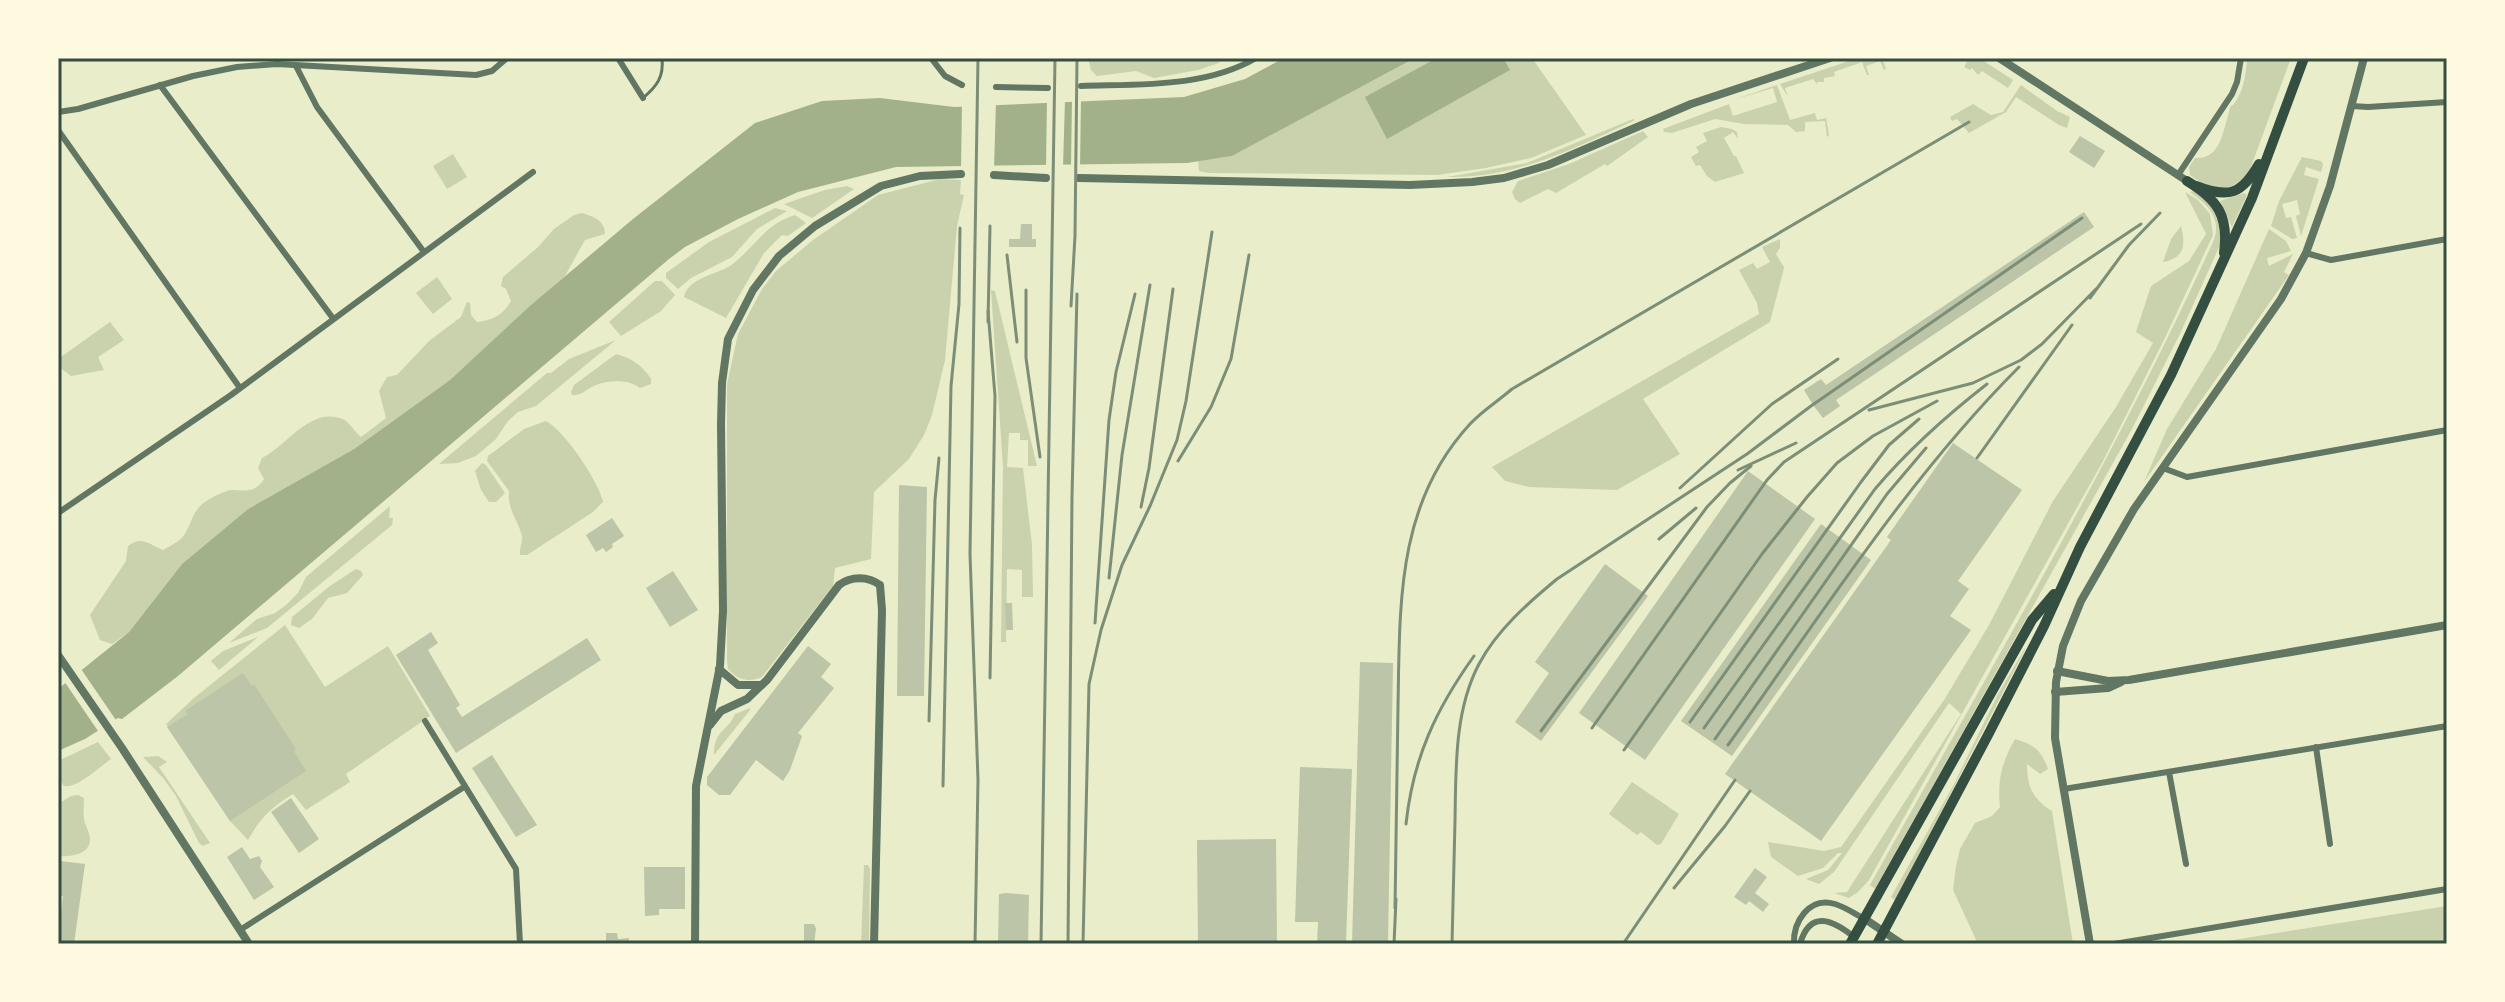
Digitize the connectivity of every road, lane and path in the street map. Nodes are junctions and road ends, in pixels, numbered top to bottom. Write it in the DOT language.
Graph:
graph roads {
  1 [pos="507,58"];
  2 [pos="618,58"];
  3 [pos="662,58"];
  4 [pos="931,58"];
  5 [pos="1256,58"];
  6 [pos="1830,58"];
  7 [pos="1999,58"];
  8 [pos="2241,58"];
  9 [pos="2304,58"];
  10 [pos="2364,58"];
  11 [pos="296,66"];
  12 [pos="160,85"];
  13 [pos="962,85"];
  14 [pos="1081,86"];
  15 [pos="996,87"];
  16 [pos="1048,88"];
  17 [pos="643,98"];
  18 [pos="2447,102"];
  19 [pos="2352,106"];
  20 [pos="58,112"];
  21 [pos="58,130"];
  22 [pos="2276,134"];
  23 [pos="533,172"];
  24 [pos="961,174"];
  25 [pos="994,175"];
  26 [pos="1046,178"];
  27 [pos="1079,178"];
  28 [pos="2187,181"];
  29 [pos="2447,239"];
  30 [pos="424,252"];
  31 [pos="2306,253"];
  32 [pos="2220,270"];
  33 [pos="332,317"];
  34 [pos="240,388"];
  35 [pos="2447,430"];
  36 [pos="2163,468"];
  37 [pos="58,513"];
  38 [pos="2061,586"];
  39 [pos="2447,625"];
  40 [pos="58,655"];
  41 [pos="719,669"];
  42 [pos="2057,671"];
  43 [pos="2129,680"];
  44 [pos="762,685"];
  45 [pos="2055,692"];
  46 [pos="425,721"];
  47 [pos="709,726"];
  48 [pos="2447,726"];
  49 [pos="2316,747"];
  50 [pos="2169,772"];
  51 [pos="464,787"];
  52 [pos="2064,789"];
  53 [pos="2330,844"];
  54 [pos="2186,864"];
  55 [pos="2447,889"];
  56 [pos="1865,919"];
  57 [pos="240,930"];
  58 [pos="1885,931"];
  59 [pos="1856,942"];
  60 [pos="249,944"];
  61 [pos="520,944"];
  62 [pos="695,944"];
  63 [pos="874,944"];
  64 [pos="1797,944"];
  65 [pos="1877,944"];
  66 [pos="1902,944"];
  67 [pos="2090,944"];
  68 [pos="2114,944"];
  1 -- 11 [label="street"];
  2 -- 17 [label="street"];
  3 -- 17 [label="lane"];
  4 -- 13 [label="street"];
  5 -- 14 [label="street"];
  6 -- 27 [label="street"];
  7 -- 28 [label="street"];
  8 -- 28 [label="street"];
  9 -- 22 [label="main road"];
  10 -- 19 [label="street"];
  11 -- 12 [label="street"];
  11 -- 30 [label="street"];
  12 -- 20 [label="street"];
  12 -- 33 [label="street"];
  15 -- 16 [label="street"];
  18 -- 19 [label="street"];
  19 -- 31 [label="street"];
  21 -- 34 [label="street"];
  22 -- 28 [label="main road"];
  22 -- 32 [label="main road"];
  23 -- 30 [label="street"];
  24 -- 41 [label="street"];
  25 -- 26 [label="street"];
  28 -- 32 [label="main road"];
  29 -- 31 [label="street"];
  30 -- 33 [label="street"];
  31 -- 36 [label="street"];
  32 -- 38 [label="main road"];
  33 -- 34 [label="street"];
  34 -- 37 [label="street"];
  35 -- 36 [label="street"];
  36 -- 42 [label="street"];
  38 -- 56 [label="main road"];
  38 -- 58 [label="main road"];
  39 -- 43 [label="street"];
  40 -- 57 [label="street"];
  41 -- 44 [label="street"];
  41 -- 47 [label="street"];
  42 -- 43 [label="street"];
  42 -- 45 [label="street"];
  43 -- 45 [label="street"];
  44 -- 47 [label="street"];
  44 -- 63 [label="street"];
  45 -- 52 [label="street"];
  46 -- 51 [label="street"];
  47 -- 62 [label="street"];
  48 -- 49 [label="street"];
  49 -- 50 [label="street"];
  49 -- 53 [label="street"];
  50 -- 52 [label="street"];
  50 -- 54 [label="street"];
  51 -- 57 [label="street"];
  51 -- 61 [label="street"];
  52 -- 67 [label="street"];
  55 -- 68 [label="street"];
  56 -- 58 [label="street"];
  56 -- 59 [label="main road"];
  56 -- 64 [label="street"];
  57 -- 60 [label="street"];
  58 -- 65 [label="main road"];
  58 -- 66 [label="street"];
  59 -- 64 [label="street"];
}
